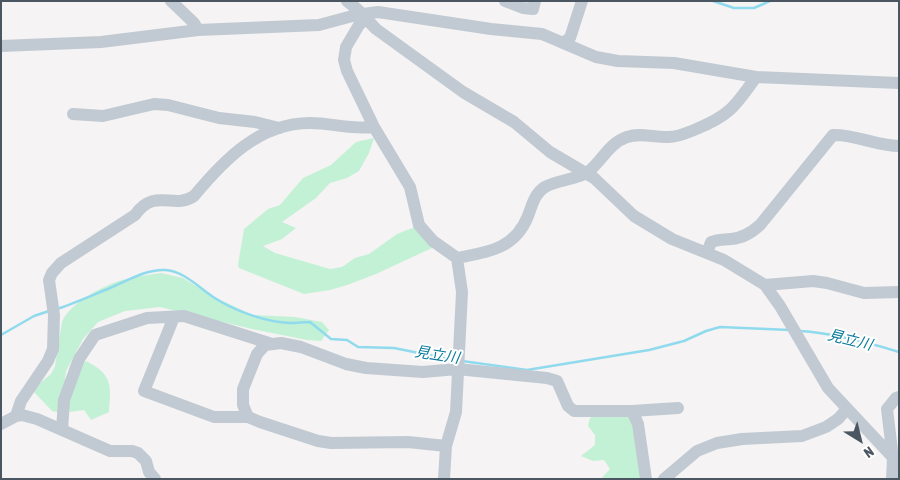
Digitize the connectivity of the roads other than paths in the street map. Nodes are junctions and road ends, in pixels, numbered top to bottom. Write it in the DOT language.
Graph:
graph roads {
  1 [pos="171,1"];
  2 [pos="347,1"];
  3 [pos="505,1"];
  4 [pos="535,1"];
  5 [pos="582,1"];
  6 [pos="381,7"];
  7 [pos="364,16"];
  8 [pos="198,30"];
  9 [pos="564,42"];
  10 [pos="1,46"];
  11 [pos="756,77"];
  12 [pos="899,83"];
  13 [pos="73,114"];
  14 [pos="374,127"];
  15 [pos="279,128"];
  16 [pos="899,146"];
  17 [pos="587,173"];
  18 [pos="707,253"];
  19 [pos="457,258"];
  20 [pos="765,286"];
  21 [pos="899,292"];
  22 [pos="174,317"];
  23 [pos="272,344"];
  24 [pos="458,364"];
  25 [pos="899,397"];
  26 [pos="678,408"];
  27 [pos="847,409"];
  28 [pos="632,411"];
  29 [pos="16,416"];
  30 [pos="248,417"];
  31 [pos="1,424"];
  32 [pos="62,430"];
  33 [pos="446,446"];
  34 [pos="896,462"];
  35 [pos="155,479"];
  36 [pos="444,479"];
  37 [pos="646,479"];
  38 [pos="664,479"];
  39 [pos="892,479"];
  1 -- 8 [label="street"];
  2 -- 7 [label="street"];
  3 -- 4 [label="street"];
  5 -- 9 [label="street"];
  6 -- 7 [label="street"];
  6 -- 9 [label="street"];
  7 -- 8 [label="street"];
  7 -- 14 [label="street"];
  7 -- 17 [label="street"];
  8 -- 10 [label="street"];
  9 -- 11 [label="street"];
  11 -- 12 [label="street"];
  11 -- 17 [label="street"];
  13 -- 15 [label="street"];
  14 -- 15 [label="street"];
  14 -- 19 [label="street"];
  15 -- 29 [label="street"];
  16 -- 18 [label="street"];
  17 -- 18 [label="street"];
  17 -- 19 [label="street"];
  18 -- 20 [label="street"];
  19 -- 24 [label="street"];
  20 -- 21 [label="street"];
  20 -- 27 [label="street"];
  22 -- 23 [label="street"];
  22 -- 30 [label="street"];
  22 -- 32 [label="street"];
  23 -- 24 [label="street"];
  23 -- 30 [label="street"];
  24 -- 28 [label="street"];
  24 -- 33 [label="street"];
  25 -- 34 [label="street"];
  26 -- 28 [label="street"];
  27 -- 34 [label="street"];
  27 -- 38 [label="street"];
  28 -- 37 [label="street"];
  29 -- 31 [label="street"];
  29 -- 32 [label="street"];
  30 -- 33 [label="street"];
  32 -- 35 [label="street"];
  33 -- 36 [label="street"];
  34 -- 39 [label="street"];
}
